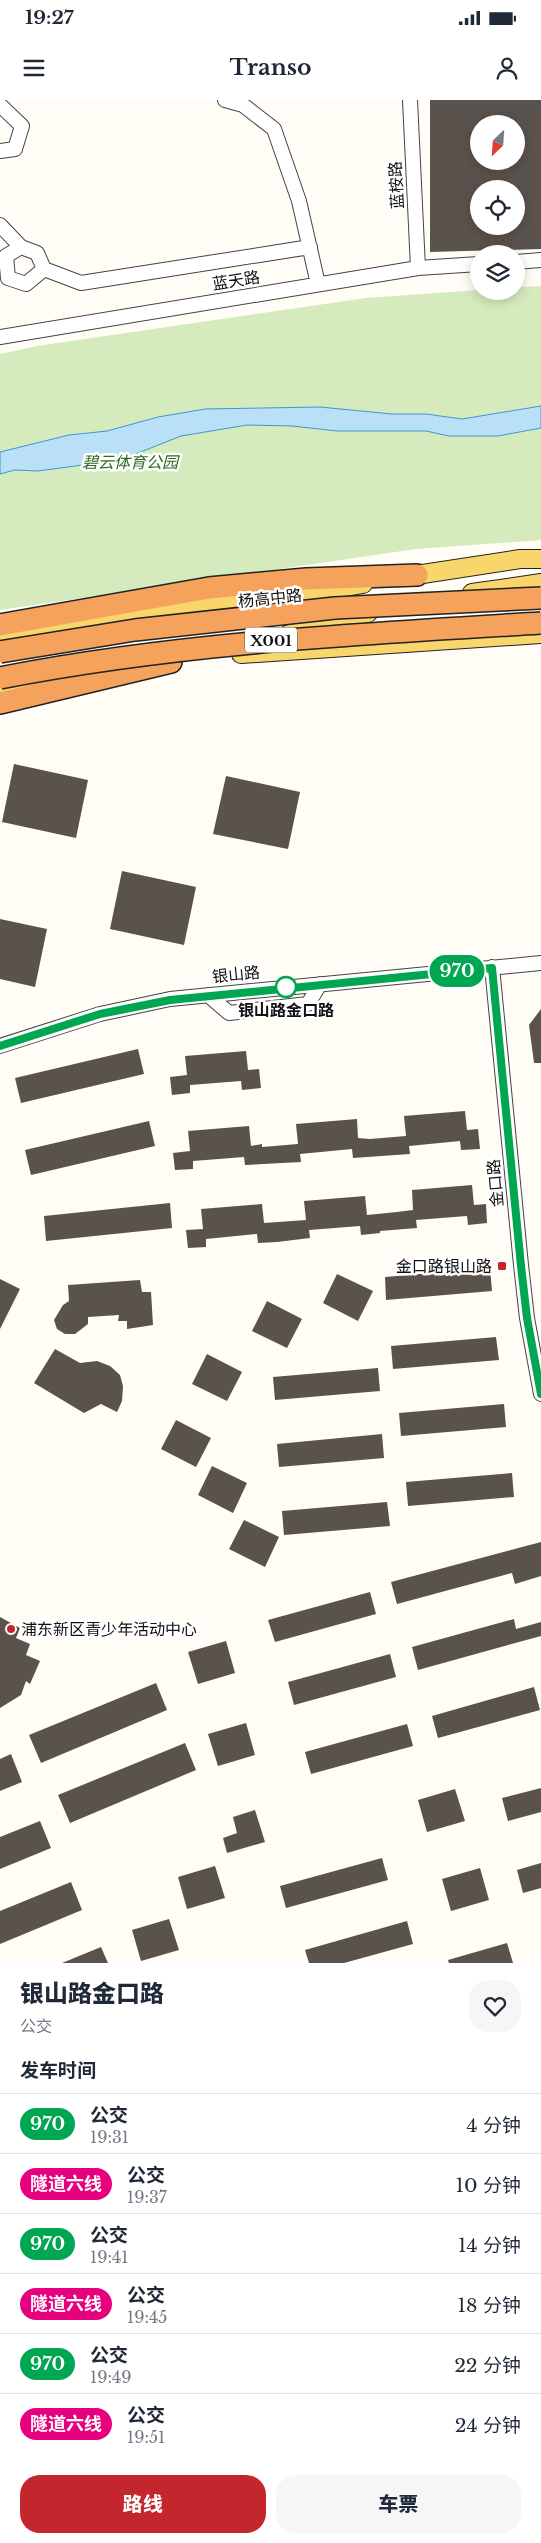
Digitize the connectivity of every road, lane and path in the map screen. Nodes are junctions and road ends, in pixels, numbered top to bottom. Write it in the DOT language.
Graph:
graph roads {
  1 [pos="225,100"];
  2 [pos="410,100"];
  3 [pos="244,102"];
  4 [pos="0,106"];
  5 [pos="0,150"];
  6 [pos="0,226"];
  7 [pos="21,247"];
  8 [pos="310,247"];
  9 [pos="541,260"];
  10 [pos="525,261"];
  11 [pos="470,265"];
  12 [pos="418,268"];
  13 [pos="44,269"];
  14 [pos="318,284"];
  15 [pos="0,338"];
  16 [pos="541,559"];
  17 [pos="417,575"];
  18 [pos="541,583"];
  19 [pos="541,598"];
  20 [pos="541,622"];
  21 [pos="0,625"];
  22 [pos="541,634"];
  23 [pos="0,637"];
  24 [pos="0,652"];
  25 [pos="228,655"];
  26 [pos="171,662"];
  27 [pos="0,678"];
  28 [pos="0,689"];
  29 [pos="0,703"];
  30 [pos="541,963"];
  31 [pos="492,968"];
  32 [pos="320,984"];
  33 [pos="208,995"];
  34 [pos="0,1046"];
  35 [pos="541,1394"];
  1 -- 3 [label="street"];
  2 -- 12 [label="street, 蓝桉路"];
  3 -- 8 [label="street"];
  4 -- 5 [label="street"];
  6 -- 7 [label="street"];
  7 -- 13 [label="street"];
  7 -- 13 [label="street"];
  8 -- 13 [label="street"];
  8 -- 14 [label="street"];
  9 -- 10 [label="street"];
  11 -- 12 [label="street, 蓝天路"];
  12 -- 14 [label="street, 蓝天路"];
  14 -- 15 [label="street, 蓝天路"];
  16 -- 17 [label="main road, 杨高中路"];
  17 -- 21 [label="highway"];
  17 -- 23 [label="main road, 杨高中路"];
  18 -- 25 [label="main road, 杨高中路 / X001"];
  19 -- 24 [label="highway, 杨高中路 / X001, bridge"];
  20 -- 27 [label="highway, X001, bridge"];
  22 -- 25 [label="main road, X001"];
  25 -- 26 [label="main road, 杨高中路 / X001"];
  26 -- 28 [label="main road, 杨高中路 / X001"];
  26 -- 29 [label="highway"];
  30 -- 31 [label="street, 银山路"];
  31 -- 32 [label="street, 银山路"];
  31 -- 35 [label="street, 金口路"];
  32 -- 33 [label="street, 银山路"];
  32 -- 33 [label="street"];
  33 -- 34 [label="street, 银山路"];
}
